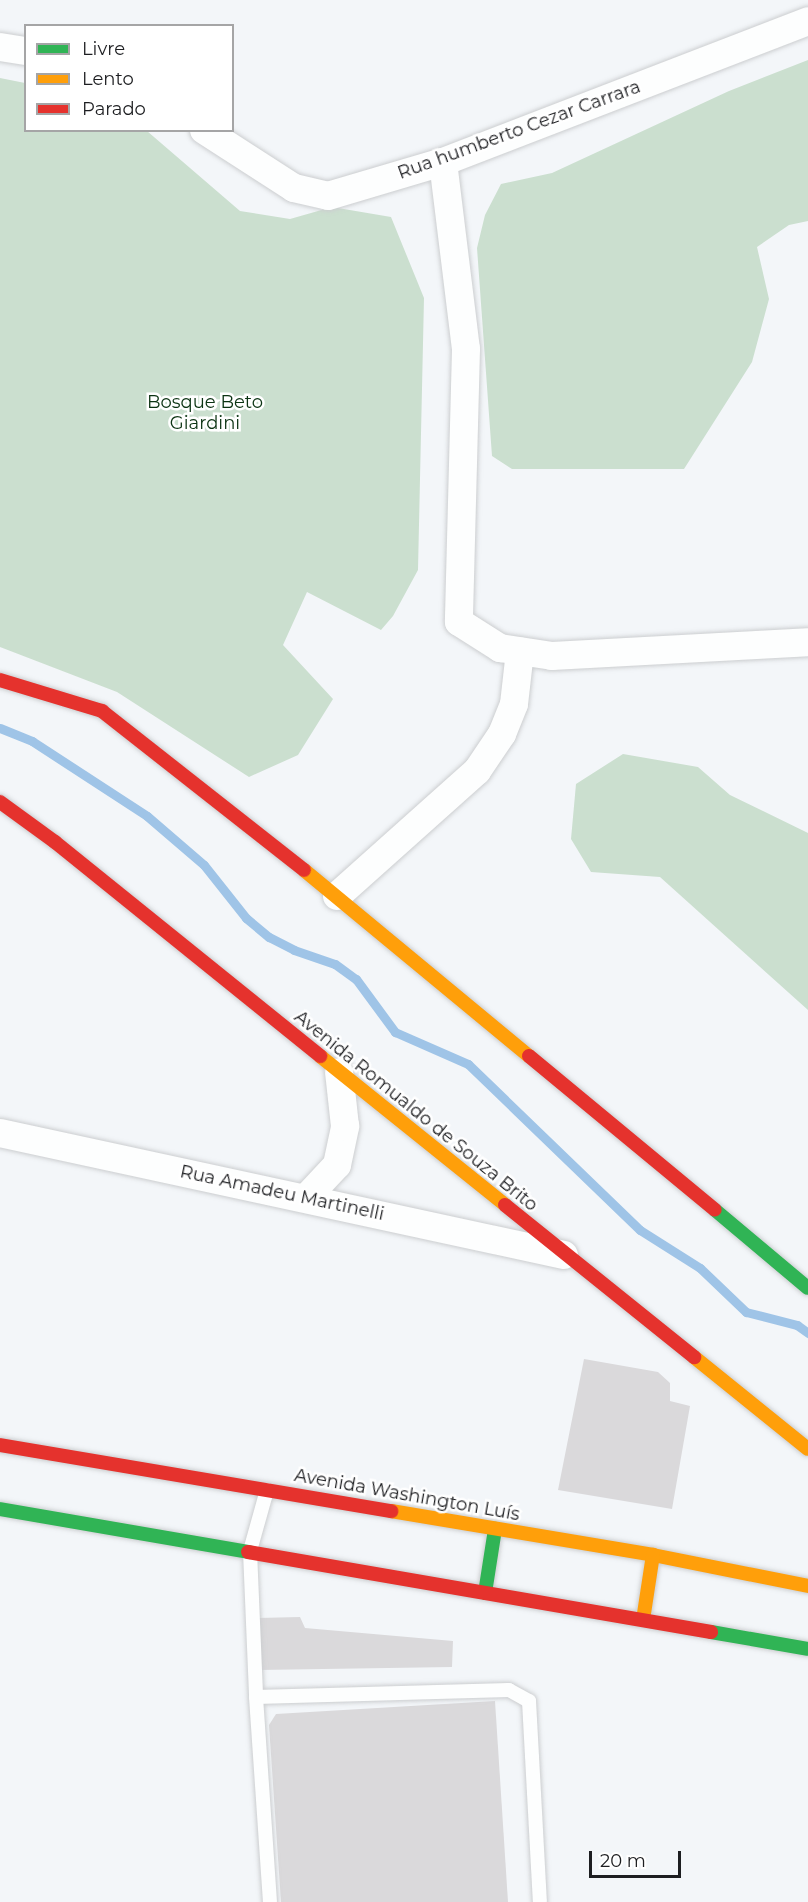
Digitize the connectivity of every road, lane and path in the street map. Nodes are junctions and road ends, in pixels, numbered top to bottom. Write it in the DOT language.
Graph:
graph roads {
  1 [pos="808,21"];
  2 [pos="0,47"];
  3 [pos="24,51"];
  4 [pos="207,132"];
  5 [pos="443,162"];
  6 [pos="806,636"];
  7 [pos="520,651"];
  8 [pos="0,680"];
  9 [pos="0,802"];
  10 [pos="337,896"];
  11 [pos="339,1072"];
  12 [pos="0,1133"];
  13 [pos="306,1198"];
  14 [pos="564,1255"];
  15 [pos="808,1288"];
  16 [pos="0,1445"];
  17 [pos="808,1449"];
  18 [pos="267,1490"];
  19 [pos="0,1509"];
  20 [pos="495,1529"];
  21 [pos="250,1551"];
  22 [pos="653,1555"];
  23 [pos="808,1586"];
  24 [pos="485,1593"];
  25 [pos="643,1620"];
  26 [pos="808,1649"];
  27 [pos="256,1697"];
  28 [pos="270,1902"];
  29 [pos="540,1902"];
  1 -- 5 [label="street, Rua humberto Cezar Carrara"];
  2 -- 3 [label="street"];
  4 -- 5 [label="street, Rua humberto Cezar Carrara"];
  5 -- 7 [label="street"];
  6 -- 7 [label="street"];
  7 -- 10 [label="street"];
  8 -- 10 [label="main road"];
  9 -- 11 [label="main road, Avenida Romualdo de Souza Brito"];
  10 -- 15 [label="main road"];
  11 -- 13 [label="street"];
  11 -- 14 [label="main road, Avenida Romualdo de Souza Brito"];
  12 -- 13 [label="street, Rua Amadeu Martinelli"];
  13 -- 14 [label="street, Rua Amadeu Martinelli"];
  14 -- 17 [label="main road, Avenida Romualdo de Souza Brito"];
  16 -- 18 [label="main road, Avenida Washington Luís"];
  18 -- 20 [label="main road, Avenida Washington Luís"];
  18 -- 21 [label="lane"];
  19 -- 21 [label="main road"];
  20 -- 22 [label="main road, Avenida Washington Luís"];
  20 -- 24 [label="main road"];
  21 -- 24 [label="main road"];
  21 -- 27 [label="lane"];
  22 -- 23 [label="main road, Avenida Washington Luís"];
  22 -- 25 [label="main road"];
  24 -- 25 [label="main road"];
  25 -- 26 [label="main road"];
  27 -- 28 [label="lane"];
  27 -- 29 [label="lane"];
}
